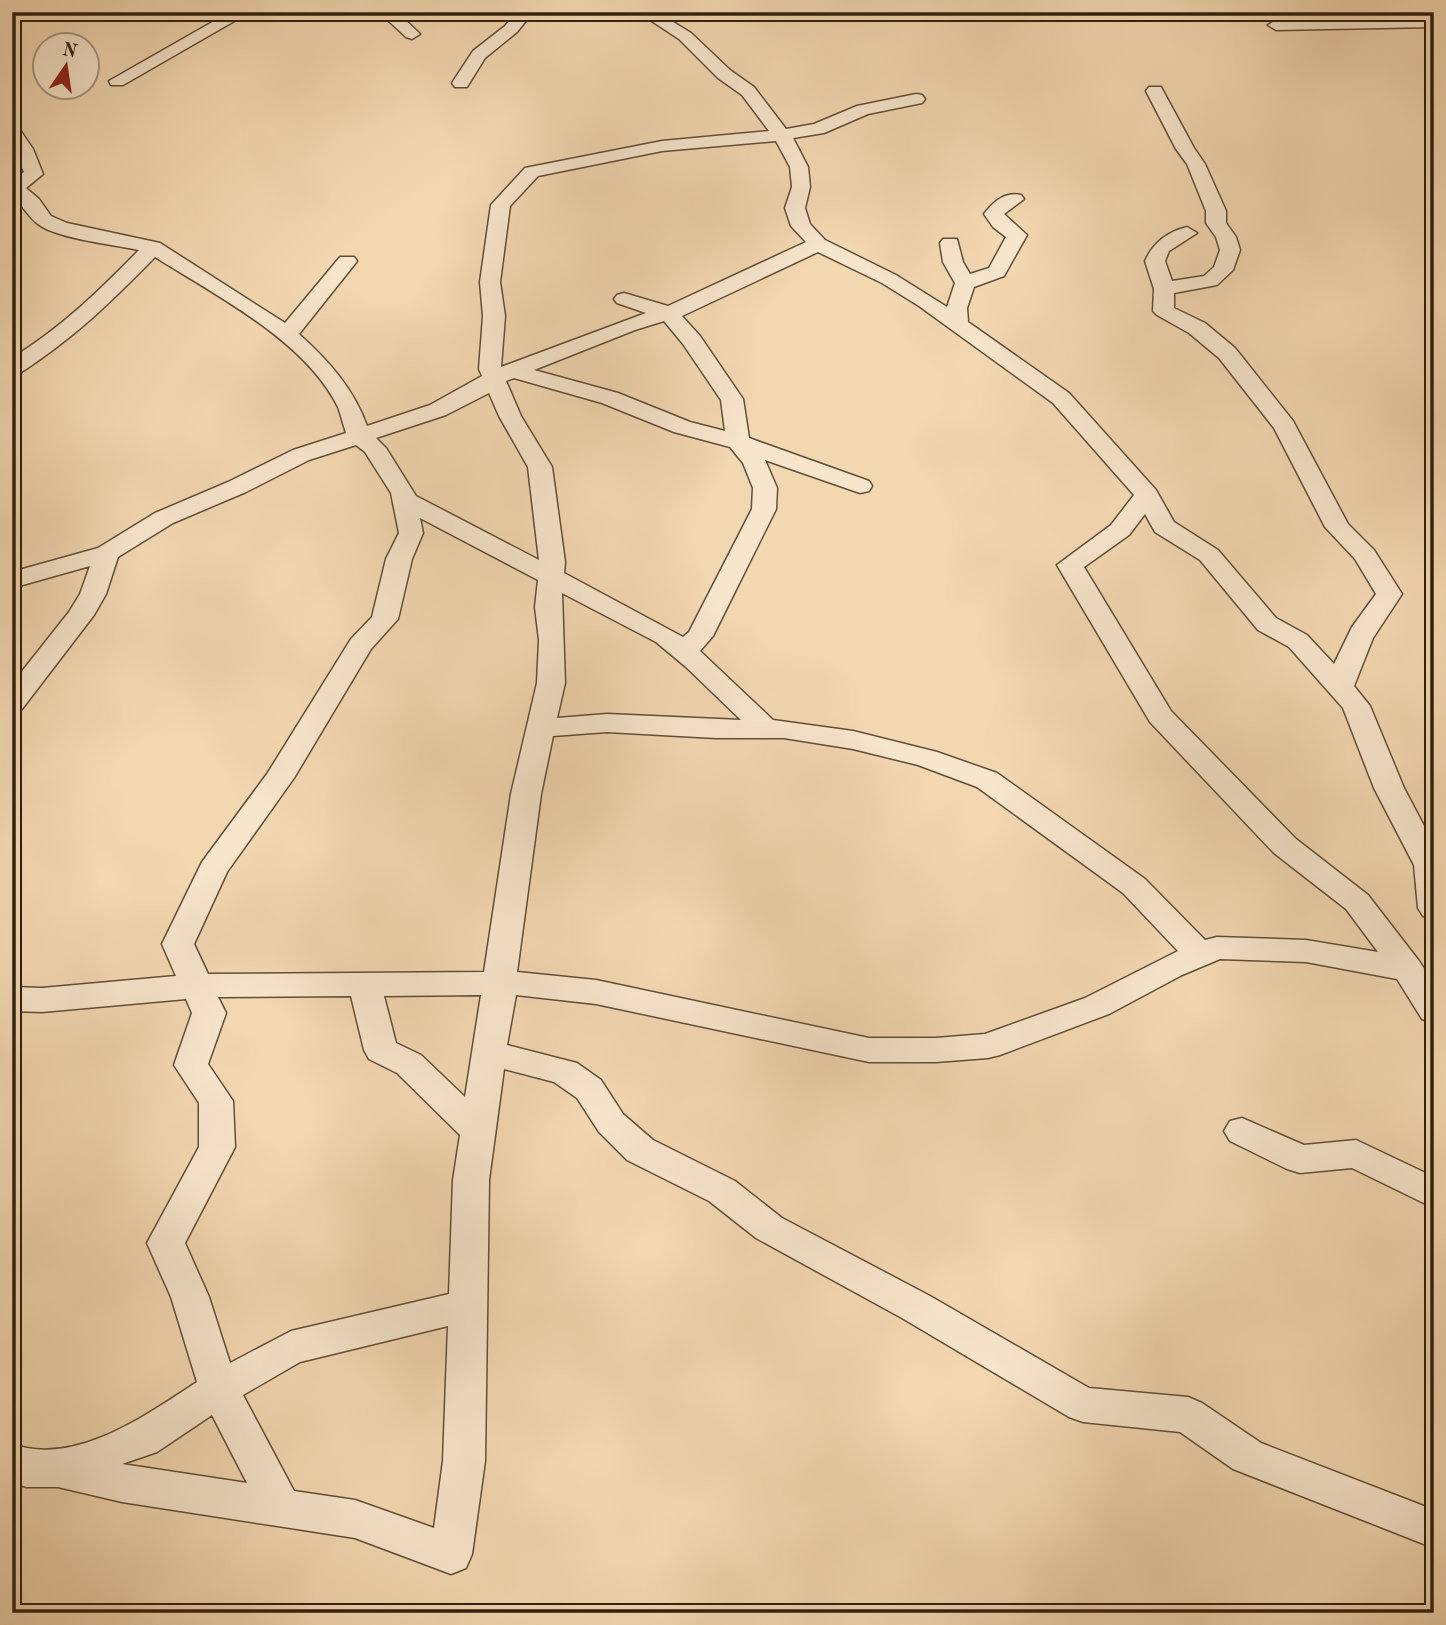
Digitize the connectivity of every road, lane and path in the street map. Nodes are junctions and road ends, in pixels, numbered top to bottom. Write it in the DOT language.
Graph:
graph roads {
  1 [pos="242,12"];
  2 [pos="387,12"];
  3 [pos="525,12"];
  4 [pos="646,12"];
  5 [pos="1390,12"];
  6 [pos="1429,23"];
  7 [pos="1276,25"];
  8 [pos="412,34"];
  9 [pos="117,81"];
  10 [pos="461,83"];
  11 [pos="1155,91"];
  12 [pos="916,99"];
  13 [pos="12,131"];
  14 [pos="781,135"];
  15 [pos="14,187"];
  16 [pos="1014,199"];
  17 [pos="1187,233"];
  18 [pos="950,243"];
  19 [pos="818,244"];
  20 [pos="153,247"];
  21 [pos="347,261"];
  22 [pos="965,284"];
  23 [pos="1164,289"];
  24 [pos="624,299"];
  25 [pos="668,313"];
  26 [pos="957,324"];
  27 [pos="288,335"];
  28 [pos="12,368"];
  29 [pos="502,374"];
  30 [pos="358,435"];
  31 [pos="738,442"];
  32 [pos="860,486"];
  33 [pos="1147,495"];
  34 [pos="406,501"];
  35 [pos="107,553"];
  36 [pos="551,577"];
  37 [pos="12,580"];
  38 [pos="684,651"];
  39 [pos="1340,687"];
  40 [pos="12,703"];
  41 [pos="540,728"];
  42 [pos="766,729"];
  43 [pos="1431,865"];
  44 [pos="1434,908"];
  45 [pos="1200,955"];
  46 [pos="1408,969"];
  47 [pos="501,983"];
  48 [pos="365,984"];
  49 [pos="196,986"];
  50 [pos="12,999"];
  51 [pos="1434,1011"];
  52 [pos="490,1053"];
  53 [pos="478,1131"];
  54 [pos="1241,1131"];
  55 [pos="1434,1194"];
  56 [pos="467,1306"];
  57 [pos="219,1389"];
  58 [pos="12,1462"];
  59 [pos="58,1469"];
  60 [pos="12,1484"];
  61 [pos="281,1507"];
  62 [pos="1434,1529"];
  1 -- 9 [label="street"];
  2 -- 8 [label="street"];
  3 -- 10 [label="street"];
  4 -- 14 [label="street"];
  5 -- 6 [label="street"];
  6 -- 7 [label="street"];
  11 -- 23 [label="street"];
  12 -- 14 [label="street"];
  13 -- 15 [label="street"];
  14 -- 19 [label="street"];
  14 -- 29 [label="street"];
  15 -- 20 [label="street"];
  16 -- 22 [label="street"];
  17 -- 23 [label="street"];
  18 -- 22 [label="street"];
  19 -- 25 [label="street"];
  19 -- 26 [label="street"];
  20 -- 27 [label="street"];
  20 -- 28 [label="street"];
  21 -- 27 [label="street"];
  22 -- 26 [label="street"];
  23 -- 39 [label="street"];
  24 -- 25 [label="street"];
  25 -- 29 [label="street"];
  25 -- 31 [label="street"];
  26 -- 33 [label="street"];
  27 -- 30 [label="street"];
  29 -- 30 [label="street"];
  29 -- 31 [label="street"];
  29 -- 36 [label="street"];
  30 -- 34 [label="street"];
  30 -- 35 [label="street"];
  31 -- 32 [label="street"];
  31 -- 38 [label="street"];
  33 -- 39 [label="street"];
  33 -- 46 [label="street"];
  34 -- 36 [label="street"];
  34 -- 49 [label="street"];
  35 -- 37 [label="street"];
  35 -- 40 [label="street"];
  36 -- 38 [label="street"];
  36 -- 41 [label="street"];
  38 -- 42 [label="street"];
  39 -- 43 [label="street"];
  41 -- 42 [label="street"];
  41 -- 47 [label="street"];
  42 -- 45 [label="street"];
  43 -- 44 [label="street"];
  45 -- 46 [label="street"];
  45 -- 47 [label="street"];
  46 -- 51 [label="street"];
  47 -- 48 [label="street"];
  47 -- 52 [label="street"];
  48 -- 49 [label="street"];
  48 -- 53 [label="street"];
  49 -- 50 [label="street"];
  49 -- 57 [label="street"];
  52 -- 53 [label="street"];
  52 -- 62 [label="street"];
  53 -- 56 [label="street"];
  54 -- 55 [label="street"];
  56 -- 57 [label="street"];
  56 -- 61 [label="street"];
  57 -- 59 [label="street"];
  57 -- 61 [label="street"];
  58 -- 59 [label="street"];
  59 -- 60 [label="street"];
  59 -- 61 [label="street"];
}
